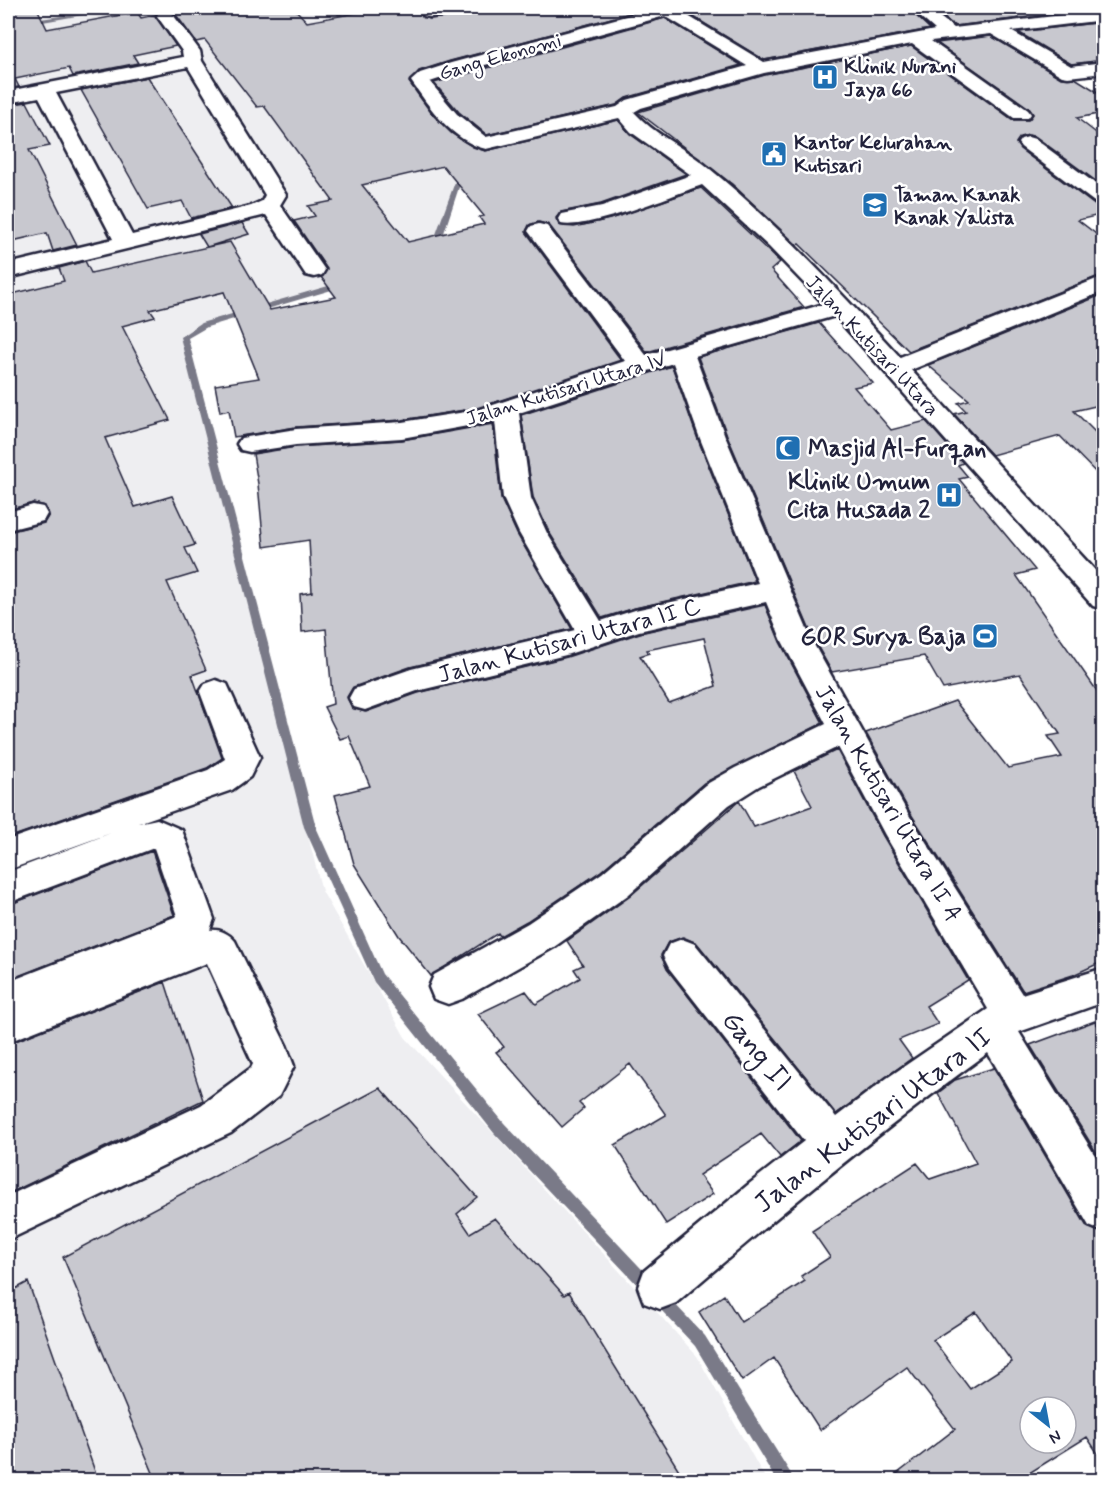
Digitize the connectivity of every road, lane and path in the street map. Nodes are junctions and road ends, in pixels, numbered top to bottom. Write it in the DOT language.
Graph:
graph roads {
  1 [pos="467,8"];
  2 [pos="918,8"];
  3 [pos="666,9"];
  4 [pos="430,12"];
  5 [pos="1104,15"];
  6 [pos="165,16"];
  7 [pos="1079,18"];
  8 [pos="991,27"];
  9 [pos="1104,31"];
  10 [pos="949,33"];
  11 [pos="915,38"];
  12 [pos="193,61"];
  13 [pos="761,68"];
  14 [pos="1104,68"];
  15 [pos="44,89"];
  16 [pos="8,97"];
  17 [pos="623,111"];
  18 [pos="1021,114"];
  19 [pos="1028,143"];
  20 [pos="705,177"];
  21 [pos="1104,200"];
  22 [pos="269,205"];
  23 [pos="569,219"];
  24 [pos="539,231"];
  25 [pos="125,242"];
  26 [pos="314,270"];
  27 [pos="8,271"];
  28 [pos="1104,283"];
  29 [pos="840,307"];
  30 [pos="681,352"];
  31 [pos="641,364"];
  32 [pos="896,367"];
  33 [pos="506,408"];
  34 [pos="250,444"];
  35 [pos="775,590"];
  36 [pos="1104,599"];
  37 [pos="593,634"];
  38 [pos="216,692"];
  39 [pos="365,698"];
  40 [pos="844,730"];
  41 [pos="8,855"];
  42 [pos="8,888"];
  43 [pos="682,956"];
  44 [pos="1104,985"];
  45 [pos="448,987"];
  46 [pos="8,999"];
  47 [pos="1003,1021"];
  48 [pos="8,1024"];
  49 [pos="833,1145"];
  50 [pos="1104,1211"];
  51 [pos="8,1218"];
  52 [pos="660,1287"];
  1 -- 4 [label="street"];
  2 -- 10 [label="street"];
  3 -- 13 [label="street"];
  3 -- 17 [label="street, Gang Ekonomi"];
  5 -- 7 [label="street"];
  6 -- 12 [label="street"];
  7 -- 8 [label="street"];
  7 -- 9 [label="street"];
  8 -- 10 [label="street"];
  8 -- 14 [label="street"];
  10 -- 11 [label="street"];
  11 -- 13 [label="street"];
  11 -- 18 [label="street"];
  12 -- 15 [label="street"];
  12 -- 22 [label="street"];
  13 -- 17 [label="street"];
  15 -- 16 [label="street"];
  15 -- 25 [label="street"];
  17 -- 20 [label="street, Jalan Kutisari Utara"];
  19 -- 21 [label="street"];
  20 -- 23 [label="street"];
  20 -- 29 [label="street, Jalan Kutisari Utara"];
  22 -- 25 [label="street"];
  22 -- 26 [label="street"];
  24 -- 31 [label="street"];
  25 -- 27 [label="street"];
  28 -- 32 [label="street"];
  29 -- 30 [label="street, Jalan Kutisari Utara IV"];
  29 -- 32 [label="street, Jalan Kutisari Utara"];
  30 -- 31 [label="street, Jalan Kutisari Utara IV"];
  30 -- 35 [label="street, Jalan Kutisari Utara II A"];
  31 -- 33 [label="street, Jalan Kutisari Utara IV"];
  32 -- 36 [label="street, Jalan Kutisari Utara"];
  33 -- 34 [label="street, Jalan Kutisari Utara IV"];
  33 -- 37 [label="street"];
  35 -- 37 [label="street, Jalan Kutisari Utara II C"];
  35 -- 40 [label="street, Jalan Kutisari Utara II A"];
  37 -- 39 [label="street, Jalan Kutisari Utara II C"];
  38 -- 41 [label="street"];
  40 -- 45 [label="street"];
  40 -- 47 [label="street, Jalan Kutisari Utara II A"];
  42 -- 46 [label="street"];
  43 -- 49 [label="street, Gang II"];
  44 -- 47 [label="street, Jalan Kutisari Utara II"];
  47 -- 49 [label="street, Jalan Kutisari Utara II"];
  47 -- 50 [label="street, Jalan Kutisari Utara II A"];
  48 -- 51 [label="street"];
  49 -- 52 [label="street, Jalan Kutisari Utara II"];
}
